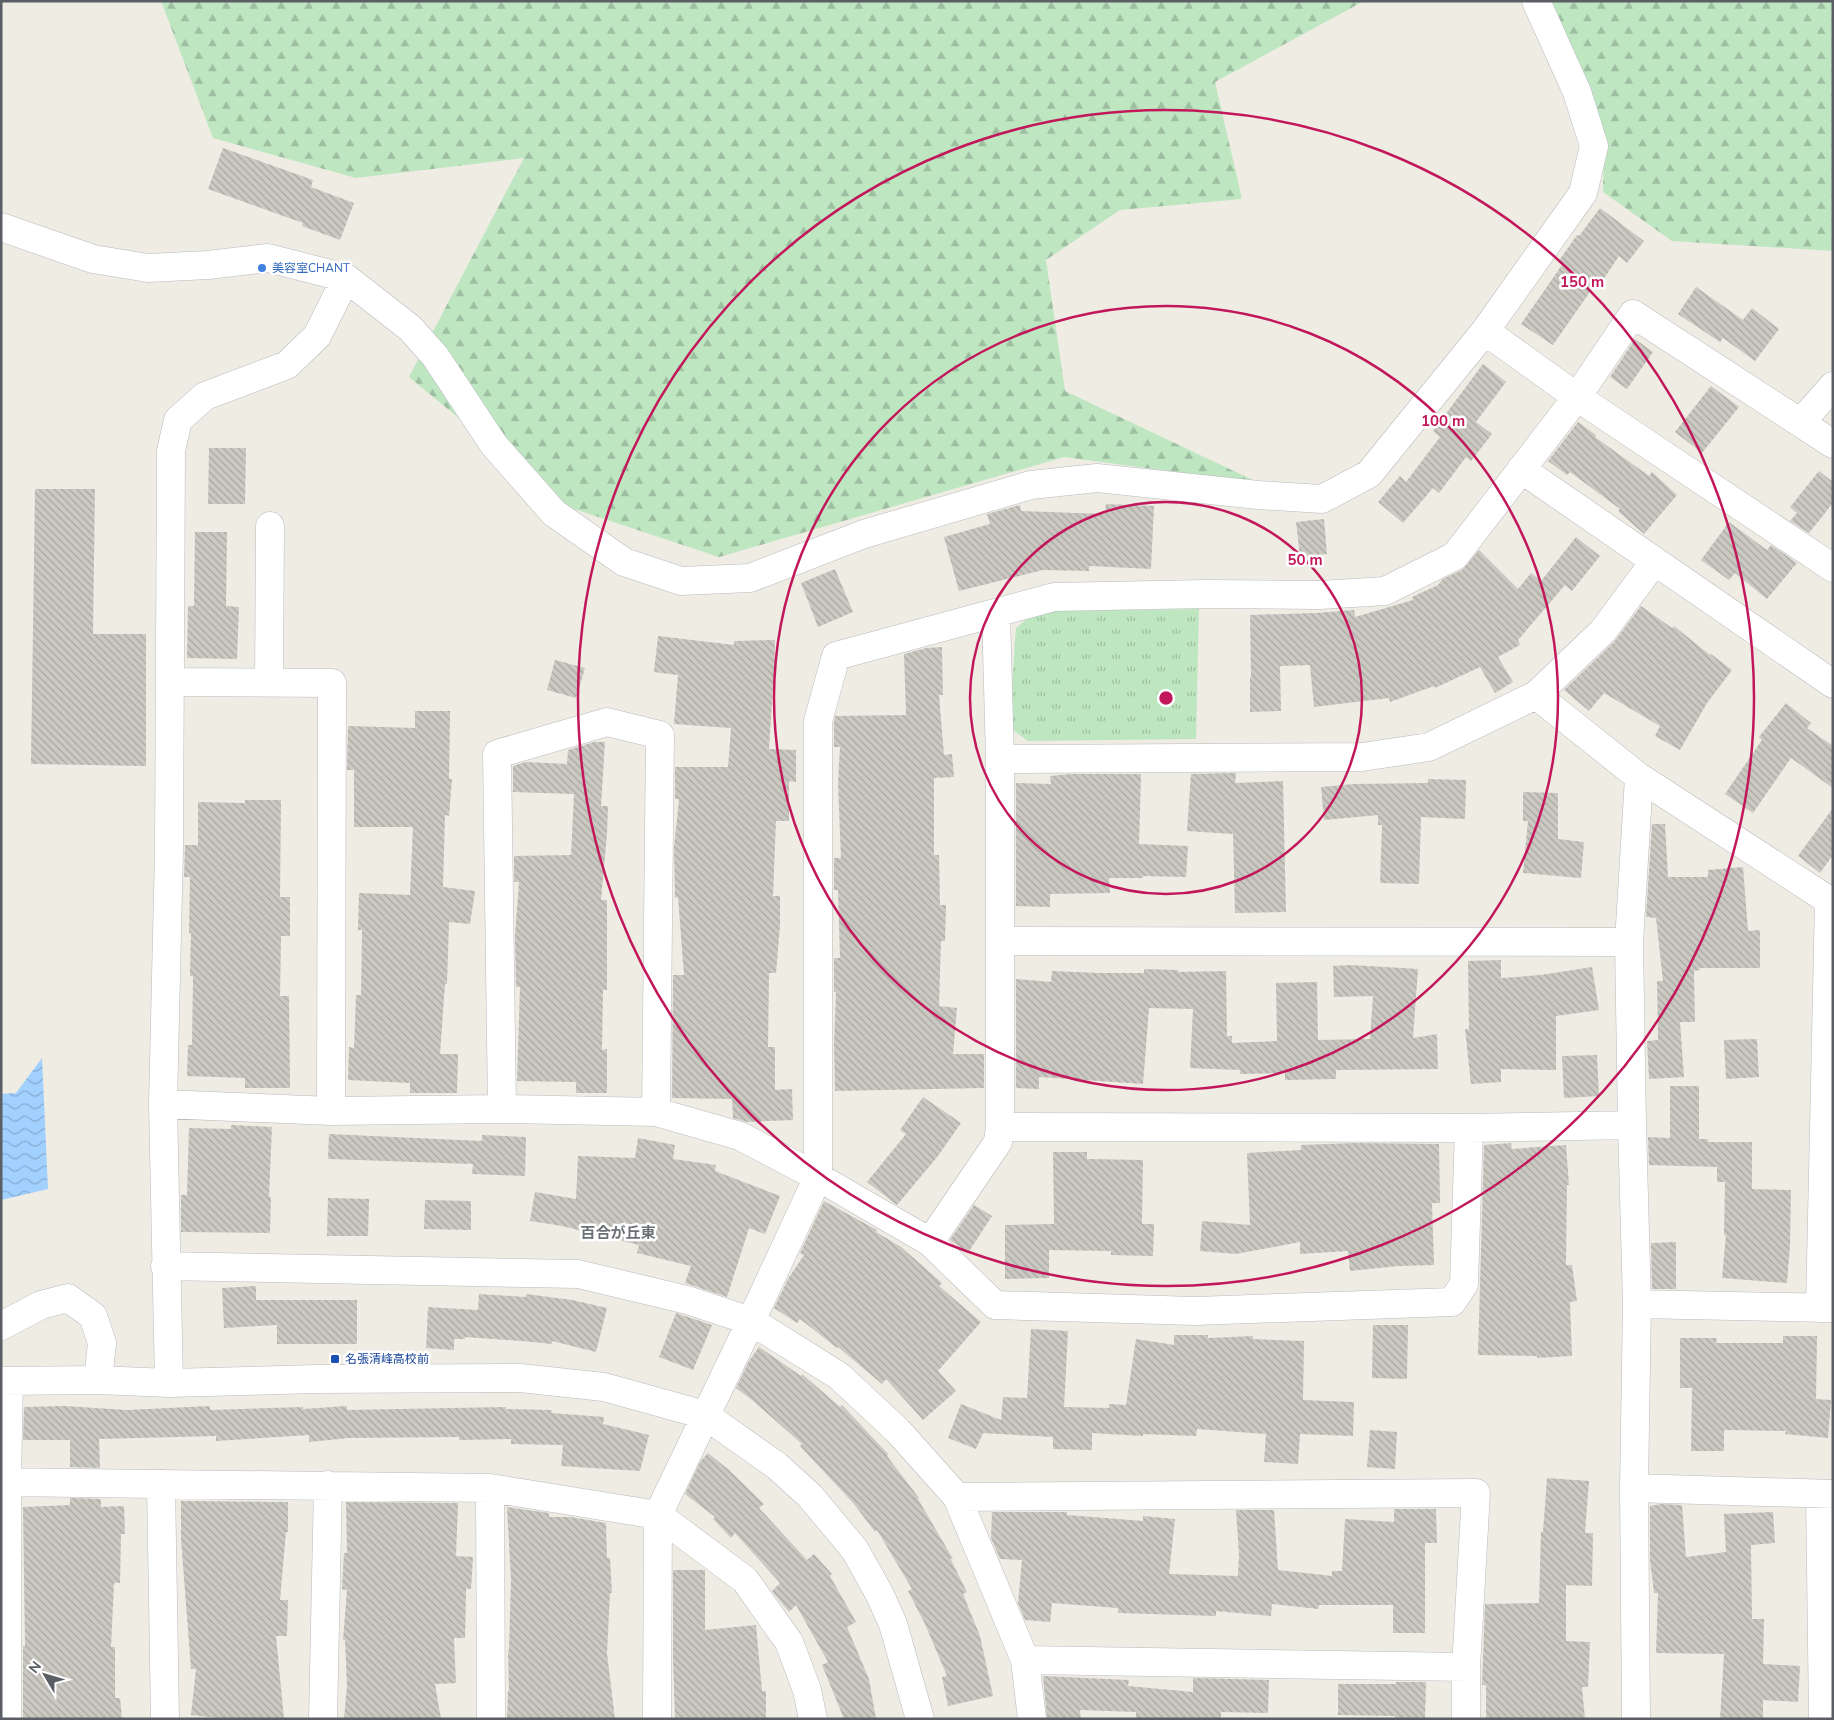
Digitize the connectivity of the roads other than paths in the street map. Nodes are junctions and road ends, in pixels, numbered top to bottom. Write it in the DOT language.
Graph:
graph roads {
  1 [pos="1536,1"];
  2 [pos="1,226"];
  3 [pos="346,278"];
  4 [pos="1485,332"];
  5 [pos="1833,386"];
  6 [pos="1577,397"];
  7 [pos="1800,422"];
  8 [pos="1833,444"];
  9 [pos="1521,469"];
  10 [pos="270,526"];
  11 [pos="1654,562"];
  12 [pos="1833,568"];
  13 [pos="996,613"];
  14 [pos="171,682"];
  15 [pos="269,682"];
  16 [pos="1833,684"];
  17 [pos="1536,695"];
  18 [pos="1000,759"];
  19 [pos="1639,777"];
  20 [pos="1831,902"];
  21 [pos="1000,941"];
  22 [pos="1629,942"];
  23 [pos="164,1104"];
  24 [pos="502,1109"];
  25 [pos="331,1111"];
  26 [pos="656,1112"];
  27 [pos="1632,1125"];
  28 [pos="1000,1127"];
  29 [pos="1469,1128"];
  30 [pos="818,1177"];
  31 [pos="930,1242"];
  32 [pos="165,1266"];
  33 [pos="1637,1304"];
  34 [pos="1827,1308"];
  35 [pos="751,1322"];
  36 [pos="1,1326"];
  37 [pos="98,1380"];
  38 [pos="5,1381"];
  39 [pos="169,1383"];
  40 [pos="705,1415"];
  41 [pos="4,1481"];
  42 [pos="161,1484"];
  43 [pos="328,1486"];
  44 [pos="490,1488"];
  45 [pos="1634,1488"];
  46 [pos="1826,1494"];
  47 [pos="956,1497"];
  48 [pos="658,1515"];
  49 [pos="1025,1660"];
  50 [pos="1466,1667"];
  51 [pos="7,1719"];
  52 [pos="164,1719"];
  53 [pos="323,1719"];
  54 [pos="491,1719"];
  55 [pos="657,1719"];
  56 [pos="813,1719"];
  57 [pos="920,1719"];
  58 [pos="1032,1719"];
  59 [pos="1466,1719"];
  60 [pos="1636,1719"];
  61 [pos="1823,1719"];
  1 -- 4 [label="street"];
  2 -- 3 [label="street"];
  3 -- 4 [label="street"];
  3 -- 14 [label="street"];
  4 -- 6 [label="street"];
  5 -- 7 [label="street"];
  6 -- 7 [label="street"];
  6 -- 9 [label="street"];
  6 -- 12 [label="street"];
  7 -- 8 [label="street"];
  9 -- 11 [label="street"];
  9 -- 13 [label="street"];
  10 -- 15 [label="street"];
  11 -- 16 [label="street"];
  11 -- 17 [label="street"];
  13 -- 18 [label="street"];
  13 -- 30 [label="street"];
  14 -- 15 [label="street"];
  14 -- 23 [label="street"];
  15 -- 25 [label="street"];
  17 -- 18 [label="street"];
  17 -- 19 [label="street"];
  18 -- 21 [label="street"];
  19 -- 20 [label="street"];
  19 -- 22 [label="street"];
  20 -- 34 [label="street"];
  21 -- 22 [label="street"];
  21 -- 28 [label="street"];
  22 -- 27 [label="street"];
  23 -- 25 [label="street"];
  23 -- 32 [label="street"];
  24 -- 25 [label="street"];
  24 -- 26 [label="street"];
  24 -- 26 [label="street"];
  26 -- 30 [label="street"];
  27 -- 29 [label="street"];
  27 -- 33 [label="street"];
  28 -- 29 [label="street"];
  28 -- 31 [label="street"];
  29 -- 31 [label="street"];
  30 -- 31 [label="street"];
  30 -- 35 [label="street"];
  32 -- 35 [label="street"];
  32 -- 39 [label="street"];
  33 -- 34 [label="street"];
  33 -- 45 [label="street"];
  35 -- 40 [label="street"];
  35 -- 47 [label="street"];
  36 -- 37 [label="street"];
  37 -- 38 [label="street"];
  37 -- 39 [label="street"];
  38 -- 41 [label="street"];
  39 -- 40 [label="street"];
  40 -- 48 [label="street"];
  40 -- 57 [label="street"];
  41 -- 42 [label="street"];
  41 -- 51 [label="street"];
  42 -- 43 [label="street"];
  42 -- 52 [label="street"];
  43 -- 44 [label="street"];
  43 -- 53 [label="street"];
  44 -- 48 [label="street"];
  44 -- 54 [label="street"];
  45 -- 46 [label="street"];
  45 -- 60 [label="street"];
  46 -- 61 [label="street"];
  47 -- 49 [label="street"];
  47 -- 50 [label="street"];
  48 -- 55 [label="street"];
  48 -- 56 [label="street"];
  49 -- 50 [label="street"];
  49 -- 58 [label="street"];
  50 -- 59 [label="street"];
}
